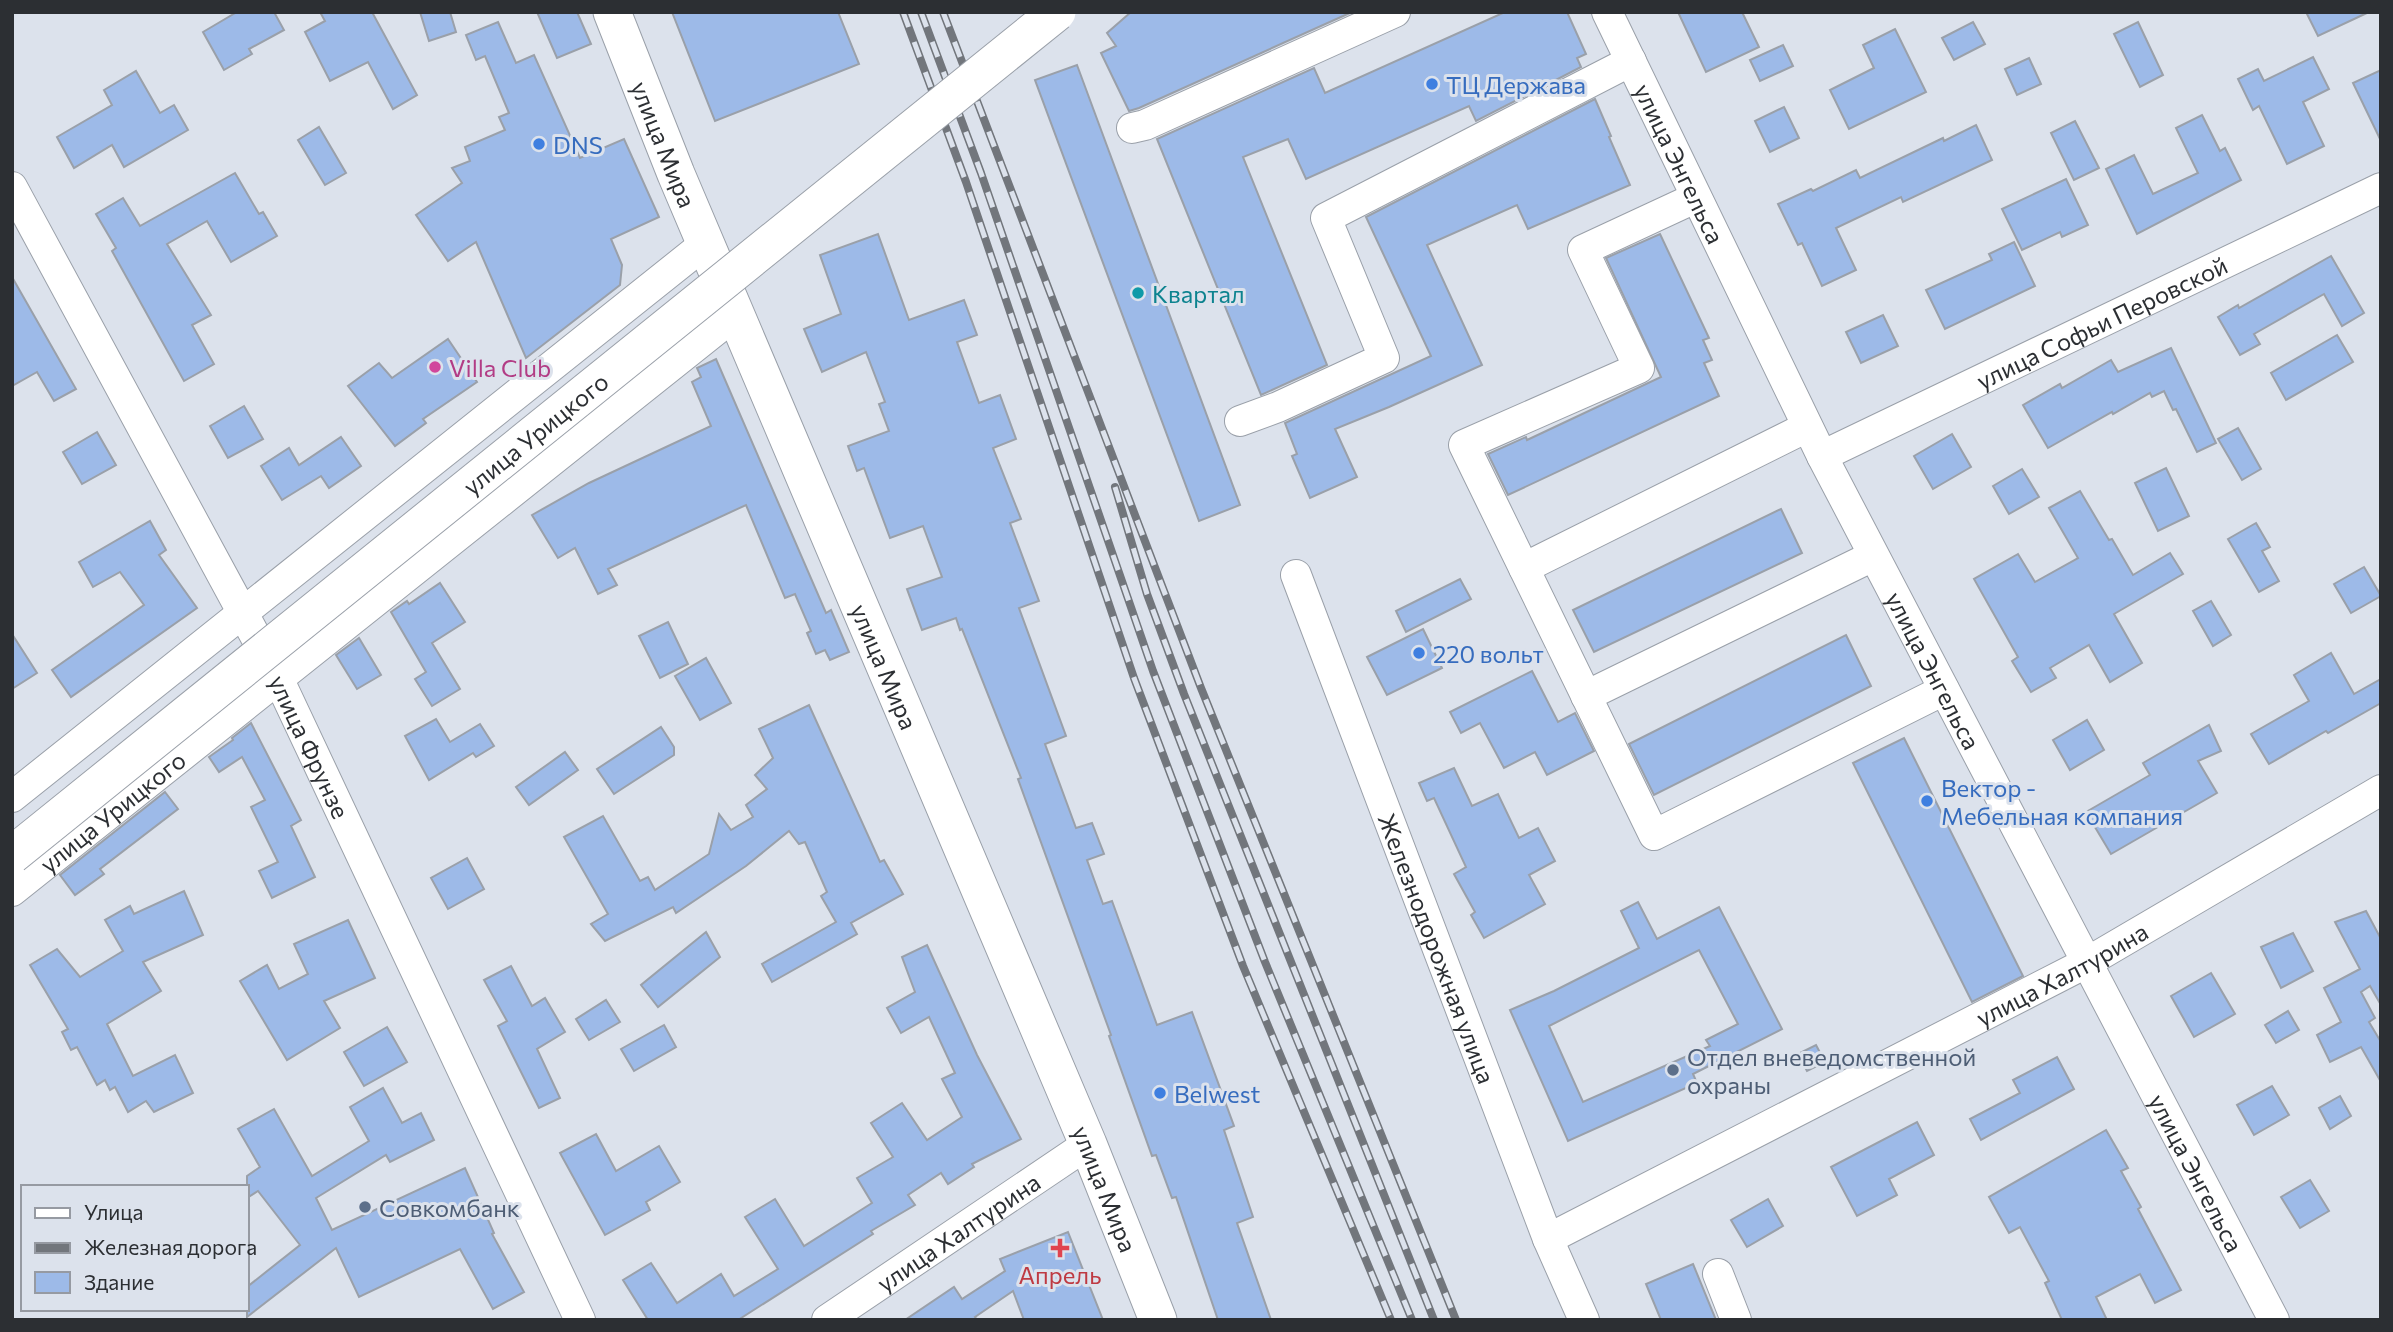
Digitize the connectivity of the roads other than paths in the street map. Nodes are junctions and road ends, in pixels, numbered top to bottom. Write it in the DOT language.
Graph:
graph roads {
  1 [pos="612,12"];
  2 [pos="1057,12"];
  3 [pos="1395,12"];
  4 [pos="1607,12"];
  5 [pos="1631,61"];
  6 [pos="1132,128"];
  7 [pos="12,187"];
  8 [pos="2381,188"];
  9 [pos="1695,198"];
  10 [pos="706,243"];
  11 [pos="736,314"];
  12 [pos="1240,421"];
  13 [pos="1807,427"];
  14 [pos="1822,456"];
  15 [pos="1873,556"];
  16 [pos="1524,568"];
  17 [pos="1296,575"];
  18 [pos="243,613"];
  19 [pos="278,678"];
  20 [pos="1944,690"];
  21 [pos="1587,696"];
  22 [pos="2381,790"];
  23 [pos="12,797"];
  24 [pos="12,855"];
  25 [pos="12,891"];
  26 [pos="2086,963"];
  27 [pos="1088,1144"];
  28 [pos="1548,1239"];
  29 [pos="1717,1274"];
  30 [pos="580,1320"];
  31 [pos="827,1320"];
  32 [pos="1158,1320"];
  33 [pos="1584,1320"];
  34 [pos="1736,1320"];
  35 [pos="2274,1320"];
  1 -- 10 [label="main road, улица Мира"];
  2 -- 24 [label="main road, улица Урицкого, bridge"];
  3 -- 6 [label="street"];
  4 -- 5 [label="street, улица Энгельса"];
  5 -- 9 [label="street, улица Энгельса"];
  5 -- 12 [label="street"];
  7 -- 18 [label="street, улица Фрунзе"];
  8 -- 14 [label="street, улица Софьи Перовской"];
  9 -- 13 [label="street, улица Энгельса"];
  9 -- 16 [label="street"];
  10 -- 11 [label="main road, улица Мира"];
  10 -- 18 [label="street, улица Урицкого"];
  11 -- 19 [label="street, улица Урицкого"];
  11 -- 27 [label="main road, улица Мира"];
  13 -- 14 [label="street, улица Энгельса"];
  13 -- 16 [label="street"];
  14 -- 15 [label="street, улица Энгельса"];
  15 -- 20 [label="street, улица Энгельса"];
  15 -- 21 [label="street"];
  16 -- 21 [label="street"];
  17 -- 28 [label="street, Железнодорожная улица"];
  18 -- 19 [label="street, улица Фрунзе"];
  18 -- 23 [label="street, улица Урицкого"];
  19 -- 25 [label="street, улица Урицкого"];
  19 -- 30 [label="street, улица Фрунзе"];
  20 -- 21 [label="street"];
  20 -- 26 [label="street, улица Энгельса"];
  22 -- 26 [label="street, улица Халтурина"];
  26 -- 28 [label="street, улица Халтурина"];
  26 -- 35 [label="street, улица Энгельса"];
  27 -- 31 [label="street, улица Халтурина"];
  27 -- 32 [label="main road, улица Мира"];
  28 -- 33 [label="street, Железнодорожная улица"];
  29 -- 34 [label="street"];
}
